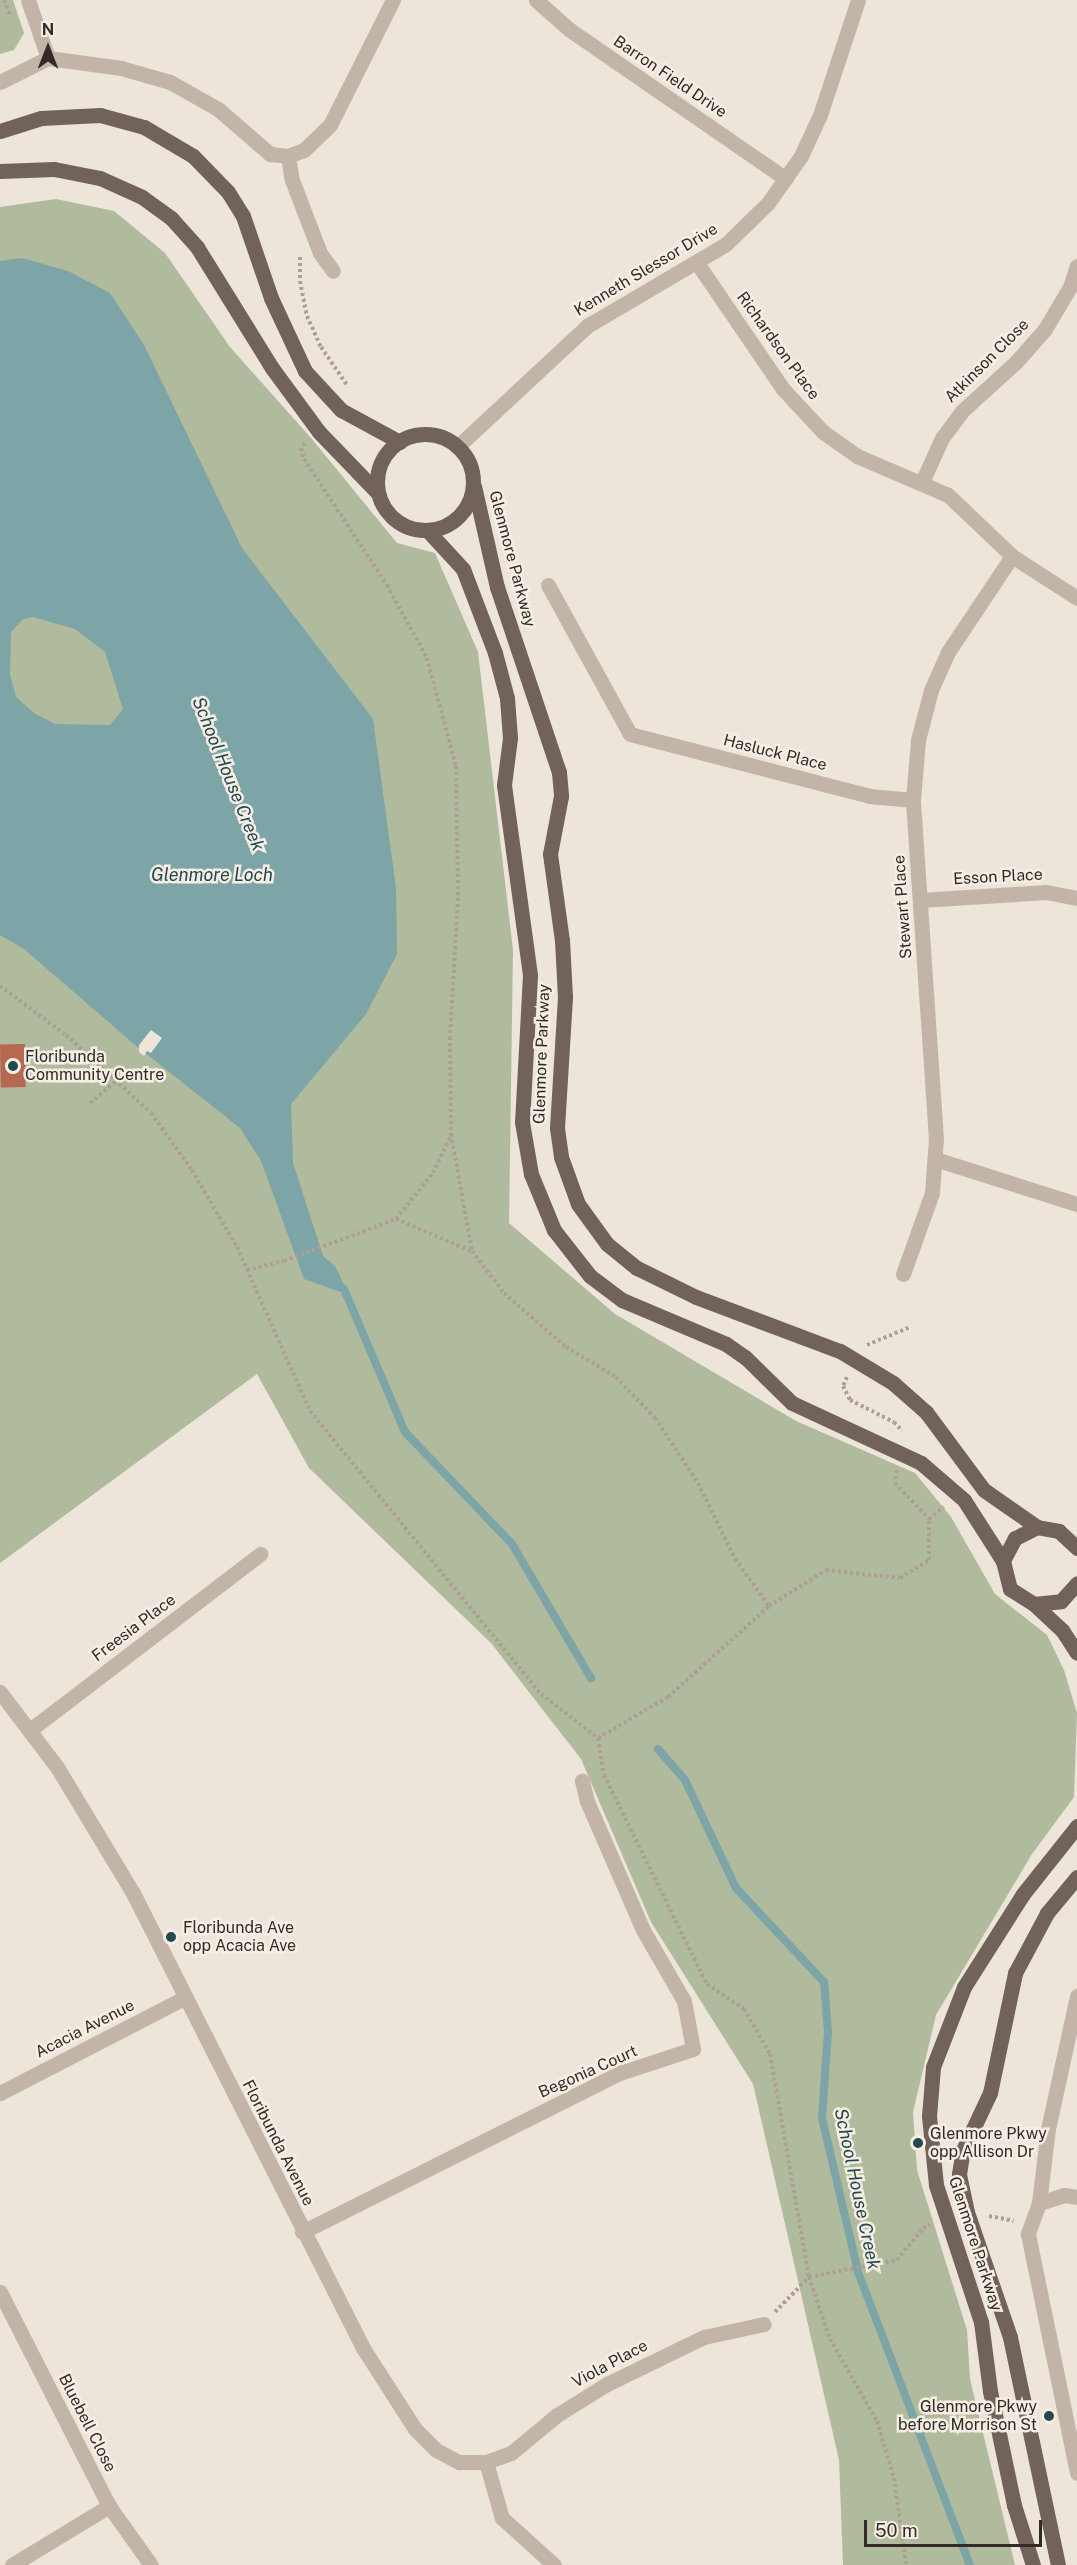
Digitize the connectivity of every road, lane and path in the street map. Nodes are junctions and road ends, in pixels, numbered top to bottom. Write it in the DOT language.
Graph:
graph roads {
  1 [pos="28,0"];
  2 [pos="393,0"];
  3 [pos="536,0"];
  4 [pos="858,0"];
  5 [pos="48,58"];
  6 [pos="0,82"];
  7 [pos="0,131"];
  8 [pos="288,156"];
  9 [pos="0,171"];
  10 [pos="786,178"];
  11 [pos="298,246"];
  12 [pos="697,263"];
  13 [pos="1077,266"];
  14 [pos="333,271"];
  15 [pos="1074,288"];
  16 [pos="341,410"];
  17 [pos="319,432"];
  18 [pos="400,442"];
  19 [pos="457,447"];
  20 [pos="922,482"];
  21 [pos="474,486"];
  22 [pos="377,492"];
  23 [pos="428,531"];
  24 [pos="1012,556"];
  25 [pos="548,585"];
  26 [pos="1077,598"];
  27 [pos="913,800"];
  28 [pos="1077,898"];
  29 [pos="920,900"];
  30 [pos="0,986"];
  31 [pos="116,1081"];
  32 [pos="90,1103"];
  33 [pos="451,1134"];
  34 [pos="935,1159"];
  35 [pos="1077,1204"];
  36 [pos="396,1219"];
  37 [pos="472,1251"];
  38 [pos="247,1270"];
  39 [pos="903,1274"];
  40 [pos="910,1327"];
  41 [pos="855,1360"];
  42 [pos="900,1452"];
  43 [pos="946,1506"];
  44 [pos="929,1519"];
  45 [pos="1037,1527"];
  46 [pos="1077,1547"];
  47 [pos="260,1554"];
  48 [pos="1003,1561"];
  49 [pos="1077,1583"];
  50 [pos="1034,1604"];
  51 [pos="769,1606"];
  52 [pos="1077,1653"];
  53 [pos="0,1692"];
  54 [pos="30,1730"];
  55 [pos="598,1738"];
  56 [pos="582,1781"];
  57 [pos="1077,1826"];
  58 [pos="1077,1877"];
  59 [pos="1077,1996"];
  60 [pos="186,1997"];
  61 [pos="0,2093"];
  62 [pos="1071,2196"];
  63 [pos="1039,2203"];
  64 [pos="302,2232"];
  65 [pos="868,2265"];
  66 [pos="809,2277"];
  67 [pos="0,2292"];
  68 [pos="764,2324"];
  69 [pos="486,2462"];
  70 [pos="1077,2473"];
  71 [pos="109,2506"];
  72 [pos="12,2565"];
  73 [pos="150,2565"];
  74 [pos="554,2565"];
  75 [pos="906,2565"];
  76 [pos="1033,2565"];
  77 [pos="1058,2565"];
  1 -- 5 [label="street"];
  2 -- 8 [label="street"];
  3 -- 10 [label="street, Barron Field Drive"];
  4 -- 10 [label="street, Kenneth Slessor Drive"];
  5 -- 6 [label="street"];
  5 -- 8 [label="street"];
  7 -- 16 [label="main road"];
  8 -- 14 [label="street"];
  9 -- 17 [label="main road"];
  10 -- 12 [label="street, Kenneth Slessor Drive"];
  11 -- 16 [label="path"];
  12 -- 19 [label="street, Kenneth Slessor Drive"];
  12 -- 20 [label="street, Richardson Place"];
  13 -- 15 [label="street, Atkinson Close"];
  15 -- 20 [label="street, Atkinson Close"];
  16 -- 18 [label="main road"];
  17 -- 22 [label="main road"];
  17 -- 33 [label="path"];
  18 -- 19 [label="main road"];
  18 -- 22 [label="main road"];
  19 -- 21 [label="main road"];
  20 -- 24 [label="street, Richardson Place"];
  21 -- 23 [label="main road"];
  21 -- 41 [label="main road, Glenmore Parkway"];
  22 -- 23 [label="main road"];
  23 -- 42 [label="main road, Glenmore Parkway"];
  24 -- 26 [label="street, Richardson Place"];
  24 -- 27 [label="street, Stewart Place"];
  25 -- 27 [label="street, Hasluck Place"];
  27 -- 29 [label="street, Stewart Place"];
  28 -- 29 [label="street, Esson Place"];
  29 -- 34 [label="street, Stewart Place"];
  30 -- 31 [label="path"];
  31 -- 32 [label="path"];
  31 -- 38 [label="path"];
  33 -- 36 [label="path"];
  33 -- 37 [label="path"];
  34 -- 35 [label="street"];
  34 -- 39 [label="street, Stewart Place"];
  36 -- 37 [label="path"];
  36 -- 38 [label="path"];
  37 -- 51 [label="path"];
  38 -- 55 [label="path"];
  40 -- 41 [label="path"];
  41 -- 42 [label="path"];
  41 -- 45 [label="main road, Glenmore Parkway"];
  42 -- 44 [label="path"];
  42 -- 48 [label="main road, Glenmore Parkway"];
  43 -- 44 [label="path"];
  44 -- 51 [label="path"];
  45 -- 46 [label="main road, Glenmore Parkway"];
  45 -- 48 [label="main road"];
  47 -- 54 [label="street, Freesia Place"];
  48 -- 50 [label="main road, Glenmore Parkway"];
  49 -- 50 [label="main road"];
  50 -- 52 [label="main road"];
  51 -- 55 [label="path"];
  53 -- 54 [label="street, Floribunda Avenue"];
  54 -- 60 [label="street, Floribunda Avenue"];
  55 -- 66 [label="path"];
  56 -- 64 [label="street, Begonia Court"];
  57 -- 76 [label="main road, Glenmore Parkway"];
  58 -- 77 [label="main road, Glenmore Parkway"];
  59 -- 63 [label="street"];
  60 -- 61 [label="street, Acacia Avenue"];
  60 -- 64 [label="street, Floribunda Avenue"];
  62 -- 63 [label="street"];
  63 -- 70 [label="street"];
  64 -- 69 [label="street, Floribunda Avenue"];
  65 -- 66 [label="path"];
  66 -- 68 [label="path"];
  66 -- 75 [label="path"];
  67 -- 71 [label="street, Bluebell Close"];
  68 -- 69 [label="street, Viola Place"];
  69 -- 74 [label="street"];
  71 -- 72 [label="street"];
  71 -- 73 [label="street, Bluebell Close"];
}
